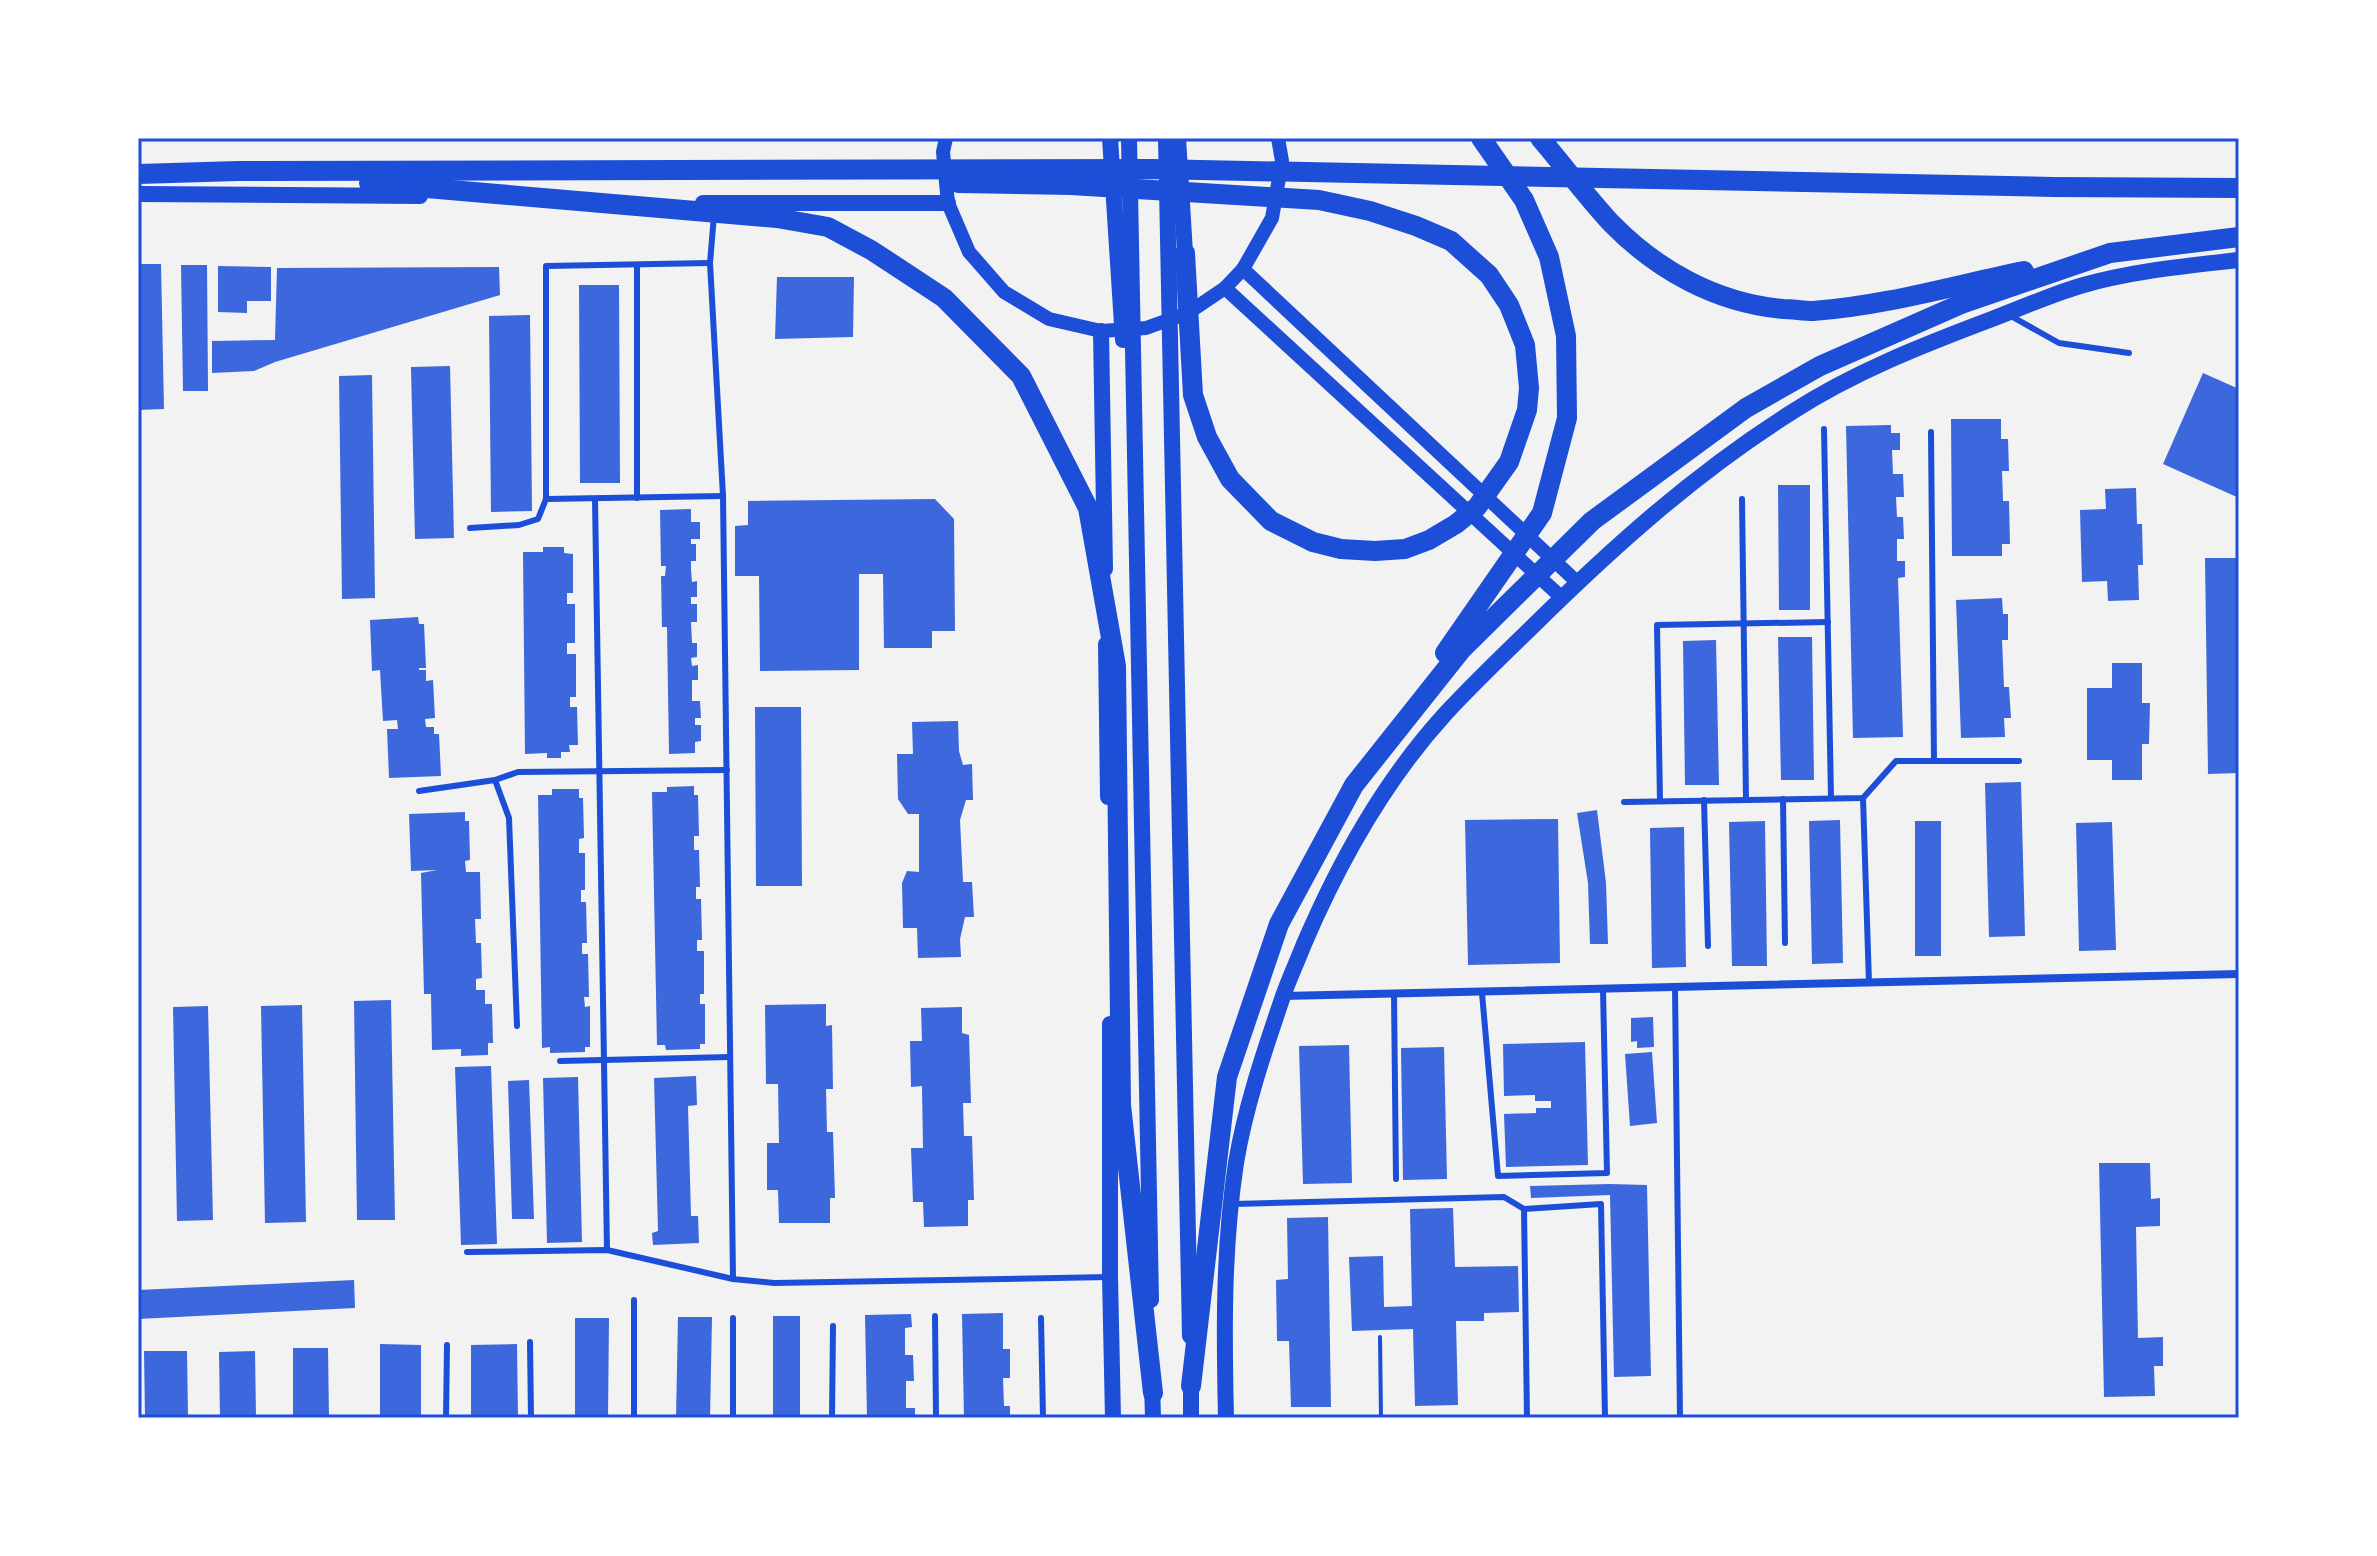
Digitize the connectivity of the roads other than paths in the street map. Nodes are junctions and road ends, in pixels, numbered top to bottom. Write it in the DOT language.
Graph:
graph roads {
  1 [pos="946,138"];
  2 [pos="1110,138"];
  3 [pos="1129,138"];
  4 [pos="1166,138"];
  5 [pos="1178,138"];
  6 [pos="1278,138"];
  7 [pos="1481,138"];
  8 [pos="1540,138"];
  9 [pos="238,171"];
  10 [pos="138,174"];
  11 [pos="2239,188"];
  12 [pos="138,194"];
  13 [pos="948,203"];
  14 [pos="715,204"];
  15 [pos="2239,237"];
  16 [pos="1185,253"];
  17 [pos="2110,253"];
  18 [pos="2239,260"];
  19 [pos="710,263"];
  20 [pos="637,265"];
  21 [pos="1243,269"];
  22 [pos="1225,288"];
  23 [pos="2007,313"];
  24 [pos="1101,331"];
  25 [pos="2129,353"];
  26 [pos="1824,429"];
  27 [pos="1931,432"];
  28 [pos="723,496"];
  29 [pos="637,498"];
  30 [pos="546,499"];
  31 [pos="595,499"];
  32 [pos="1742,499"];
  33 [pos="470,528"];
  34 [pos="1137,574"];
  35 [pos="1577,582"];
  36 [pos="1561,597"];
  37 [pos="1828,622"];
  38 [pos="1743,623"];
  39 [pos="1934,761"];
  40 [pos="2019,761"];
  41 [pos="727,770"];
  42 [pos="599,772"];
  43 [pos="495,780"];
  44 [pos="1354,785"];
  45 [pos="419,791"];
  46 [pos="1831,798"];
  47 [pos="1863,798"];
  48 [pos="1783,799"];
  49 [pos="1704,800"];
  50 [pos="1746,800"];
  51 [pos="1660,801"];
  52 [pos="1624,802"];
  53 [pos="1785,943"];
  54 [pos="1708,946"];
  55 [pos="2239,974"];
  56 [pos="1869,983"];
  57 [pos="1675,987"];
  58 [pos="1603,990"];
  59 [pos="1482,993"];
  60 [pos="1394,994"];
  61 [pos="1283,996"];
  62 [pos="517,1026"];
  63 [pos="730,1057"];
  64 [pos="605,1060"];
  65 [pos="560,1061"];
  66 [pos="1396,1179"];
  67 [pos="1232,1204"];
  68 [pos="1524,1209"];
  69 [pos="607,1250"];
  70 [pos="467,1252"];
  71 [pos="1110,1277"];
  72 [pos="733,1279"];
  73 [pos="634,1300"];
  74 [pos="935,1316"];
  75 [pos="733,1318"];
  76 [pos="1041,1318"];
  77 [pos="833,1326"];
  78 [pos="530,1342"];
  79 [pos="447,1345"];
  80 [pos="1191,1386"];
  81 [pos="1153,1393"];
  82 [pos="446,1418"];
  83 [pos="531,1418"];
  84 [pos="634,1418"];
  85 [pos="733,1418"];
  86 [pos="832,1418"];
  87 [pos="936,1418"];
  88 [pos="1043,1418"];
  89 [pos="1113,1418"];
  90 [pos="1153,1418"];
  91 [pos="1191,1418"];
  92 [pos="1226,1418"];
  93 [pos="1527,1418"];
  94 [pos="1605,1418"];
  95 [pos="1680,1418"];
  1 -- 13 [label="street"];
  2 -- 34 [label="main road"];
  3 -- 34 [label="main road"];
  4 -- 80 [label="main road"];
  5 -- 16 [label="main road"];
  6 -- 21 [label="street"];
  7 -- 44 [label="highway"];
  8 -- 17 [label="highway"];
  9 -- 10 [label="highway"];
  9 -- 11 [label="highway"];
  9 -- 16 [label="highway"];
  9 -- 81 [label="highway"];
  12 -- 14 [label="main road"];
  13 -- 14 [label="main road"];
  13 -- 24 [label="street"];
  14 -- 19 [label="lane"];
  15 -- 17 [label="highway"];
  17 -- 44 [label="highway"];
  18 -- 23 [label="main road"];
  19 -- 20 [label="lane"];
  19 -- 28 [label="lane"];
  20 -- 29 [label="lane"];
  20 -- 30 [label="lane"];
  21 -- 22 [label="street"];
  21 -- 35 [label="street"];
  22 -- 24 [label="street"];
  22 -- 36 [label="street"];
  23 -- 25 [label="lane"];
  23 -- 35 [label="main road"];
  24 -- 71 [label="main road"];
  26 -- 37 [label="lane"];
  27 -- 39 [label="lane"];
  28 -- 29 [label="lane"];
  28 -- 41 [label="lane"];
  29 -- 31 [label="lane"];
  30 -- 31 [label="lane"];
  30 -- 33 [label="lane"];
  31 -- 42 [label="lane"];
  32 -- 38 [label="lane"];
  34 -- 81 [label="main road"];
  35 -- 36 [label="main road"];
  36 -- 61 [label="main road"];
  37 -- 38 [label="lane"];
  37 -- 46 [label="lane"];
  38 -- 50 [label="lane"];
  38 -- 51 [label="lane"];
  39 -- 40 [label="lane"];
  39 -- 47 [label="lane"];
  41 -- 42 [label="lane"];
  41 -- 63 [label="lane"];
  42 -- 43 [label="lane"];
  42 -- 64 [label="lane"];
  43 -- 45 [label="lane"];
  43 -- 62 [label="lane"];
  44 -- 80 [label="highway"];
  46 -- 47 [label="lane"];
  46 -- 48 [label="lane"];
  47 -- 56 [label="lane"];
  48 -- 50 [label="lane"];
  48 -- 53 [label="lane"];
  49 -- 50 [label="lane"];
  49 -- 51 [label="lane"];
  49 -- 54 [label="lane"];
  51 -- 52 [label="lane"];
  55 -- 56 [label="street"];
  56 -- 57 [label="street"];
  57 -- 58 [label="street"];
  57 -- 95 [label="lane"];
  58 -- 59 [label="street"];
  58 -- 59 [label="lane"];
  59 -- 60 [label="street"];
  60 -- 61 [label="street"];
  60 -- 66 [label="lane"];
  61 -- 67 [label="main road"];
  63 -- 64 [label="lane"];
  63 -- 72 [label="lane"];
  64 -- 65 [label="lane"];
  64 -- 69 [label="lane"];
  67 -- 68 [label="lane"];
  67 -- 92 [label="main road"];
  68 -- 93 [label="lane"];
  68 -- 94 [label="lane"];
  69 -- 70 [label="lane"];
  69 -- 72 [label="lane"];
  71 -- 72 [label="lane"];
  71 -- 89 [label="main road"];
  73 -- 84 [label="lane"];
  74 -- 87 [label="lane"];
  75 -- 85 [label="lane"];
  76 -- 88 [label="lane"];
  77 -- 86 [label="lane"];
  78 -- 83 [label="lane"];
  79 -- 82 [label="lane"];
  80 -- 91 [label="main road"];
  81 -- 90 [label="main road"];
}
